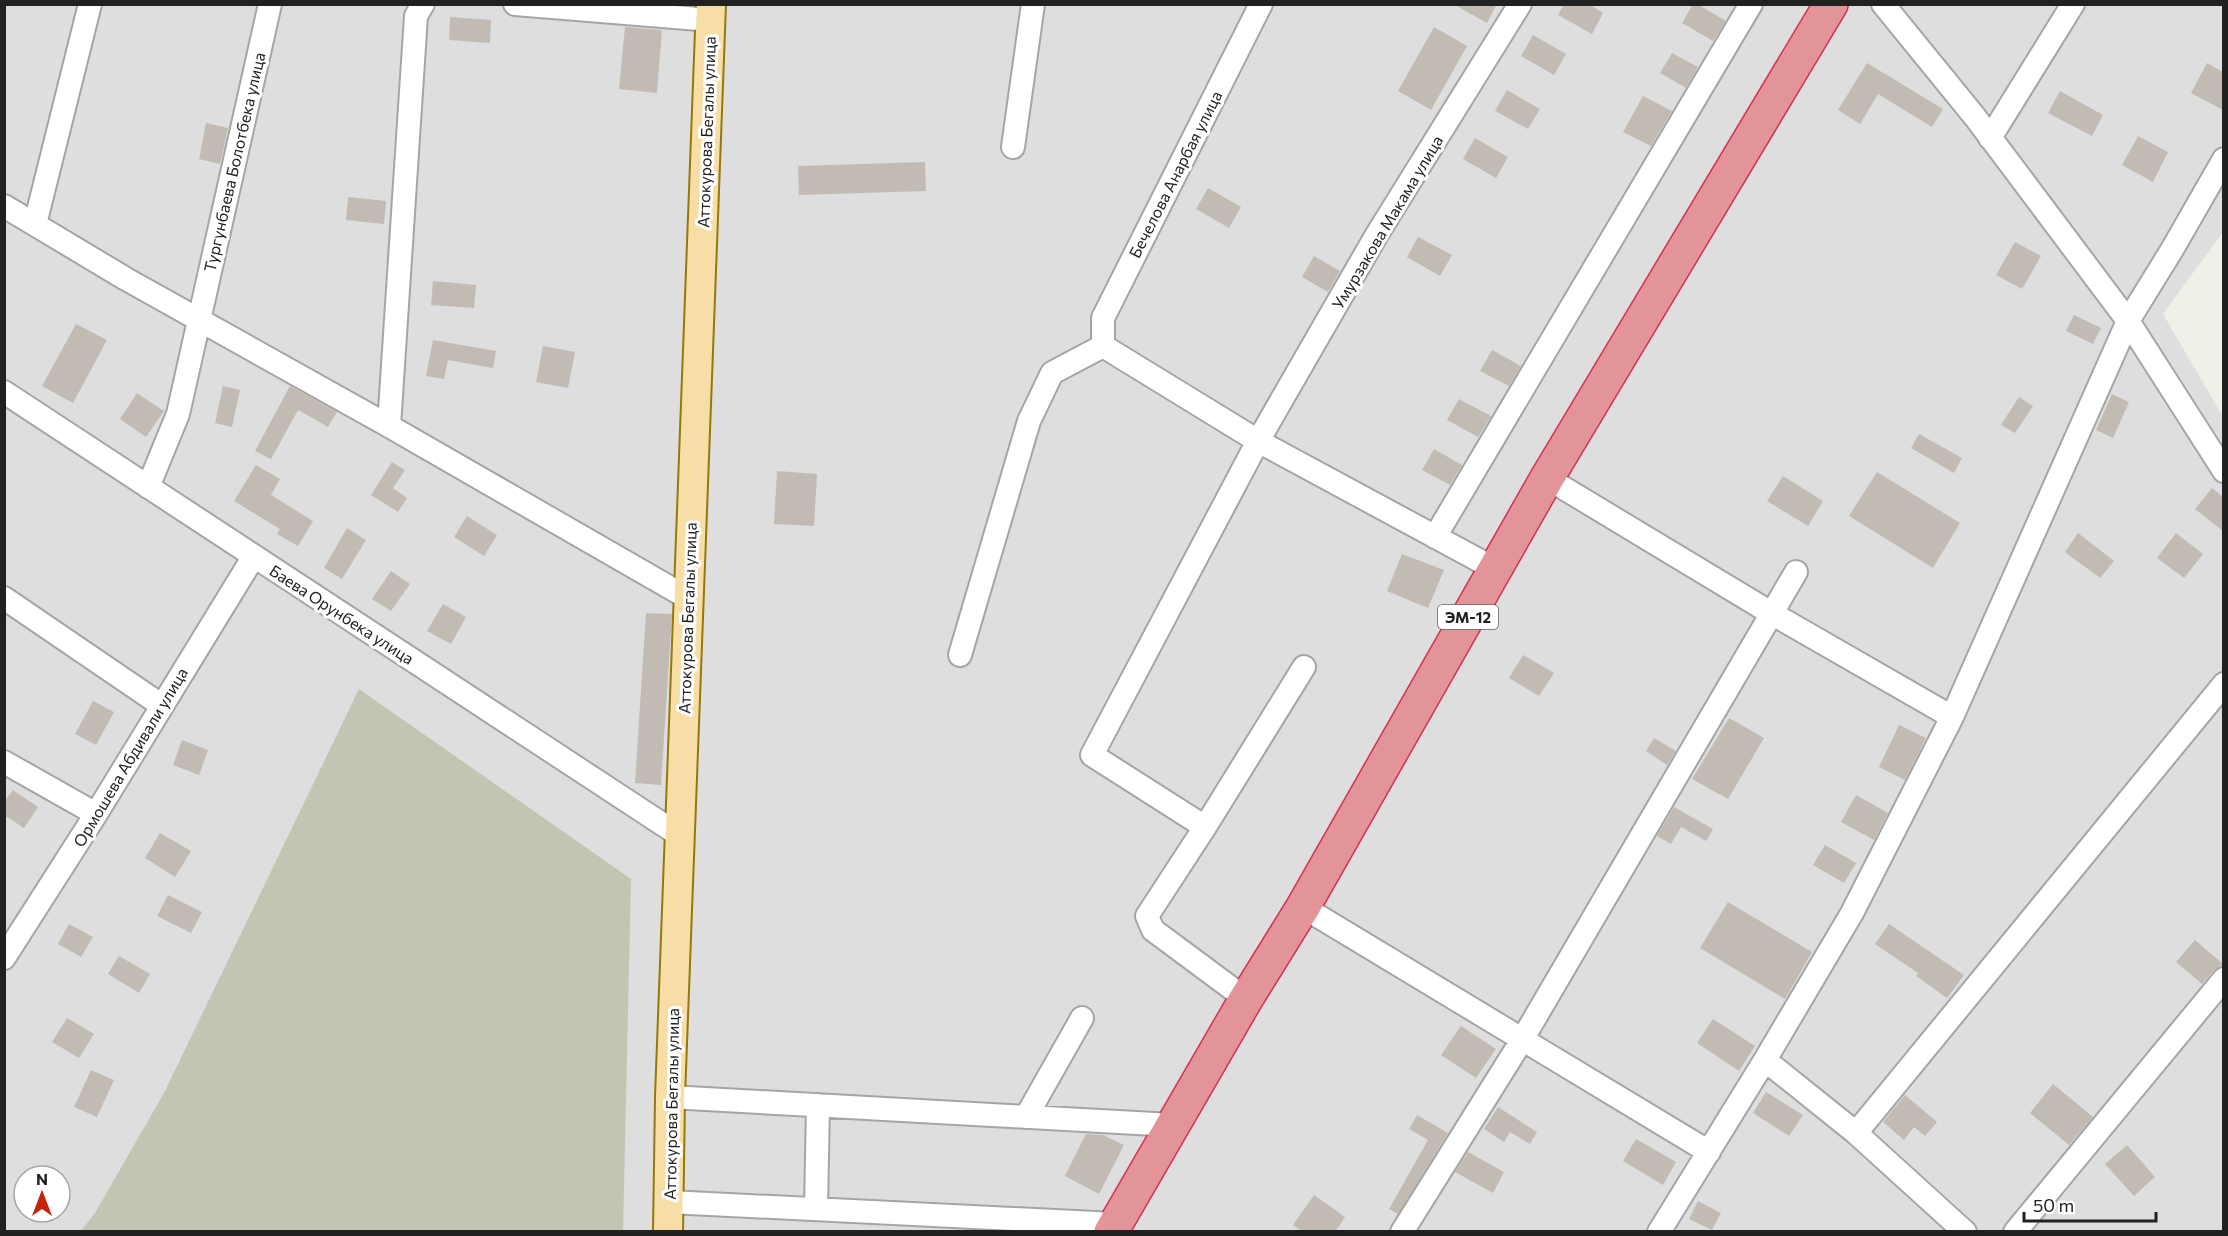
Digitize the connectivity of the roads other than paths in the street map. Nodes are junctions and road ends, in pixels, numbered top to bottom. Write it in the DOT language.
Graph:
graph roads {
  1 [pos="90,4"];
  2 [pos="270,4"];
  3 [pos="423,4"];
  4 [pos="515,4"];
  5 [pos="1033,4"];
  6 [pos="1261,4"];
  7 [pos="1520,4"];
  8 [pos="1751,4"];
  9 [pos="1831,4"];
  10 [pos="1883,4"];
  11 [pos="2073,4"];
  12 [pos="711,12"];
  13 [pos="1990,138"];
  14 [pos="1013,147"];
  15 [pos="2223,159"];
  16 [pos="4,207"];
  17 [pos="35,224"];
  18 [pos="198,320"];
  19 [pos="2128,321"];
  20 [pos="1103,346"];
  21 [pos="4,392"];
  22 [pos="389,426"];
  23 [pos="1258,441"];
  24 [pos="2223,471"];
  25 [pos="1547,478"];
  26 [pos="148,487"];
  27 [pos="1436,537"];
  28 [pos="254,556"];
  29 [pos="1495,569"];
  30 [pos="1796,572"];
  31 [pos="4,598"];
  32 [pos="688,598"];
  33 [pos="1771,613"];
  34 [pos="960,655"];
  35 [pos="1304,667"];
  36 [pos="2223,684"];
  37 [pos="161,705"];
  38 [pos="1952,717"];
  39 [pos="4,762"];
  40 [pos="96,814"];
  41 [pos="1205,827"];
  42 [pos="679,835"];
  43 [pos="1304,907"];
  44 [pos="4,958"];
  45 [pos="2223,979"];
  46 [pos="1246,999"];
  47 [pos="1082,1018"];
  48 [pos="1522,1040"];
  49 [pos="1765,1060"];
  50 [pos="670,1097"];
  51 [pos="818,1106"];
  52 [pos="1026,1117"];
  53 [pos="1172,1125"];
  54 [pos="1856,1133"];
  55 [pos="1709,1152"];
  56 [pos="669,1202"];
  57 [pos="816,1209"];
  58 [pos="1113,1228"];
  59 [pos="668,1232"];
  60 [pos="1402,1232"];
  61 [pos="1659,1232"];
  62 [pos="1965,1232"];
  63 [pos="2015,1232"];
  1 -- 17 [label="street"];
  2 -- 18 [label="street, Тургунбаева Болотбека улица"];
  3 -- 22 [label="street"];
  4 -- 12 [label="street"];
  5 -- 14 [label="street"];
  6 -- 20 [label="street, Бечелова Анарбая улица"];
  7 -- 23 [label="street, Умурзакова Макама улица"];
  8 -- 27 [label="street"];
  9 -- 25 [label="highway, ЭМ-12"];
  10 -- 13 [label="street"];
  11 -- 13 [label="street"];
  12 -- 32 [label="main road, Аттокурова Бегалы улица"];
  13 -- 19 [label="street"];
  15 -- 19 [label="street"];
  16 -- 17 [label="street"];
  17 -- 18 [label="street"];
  18 -- 22 [label="street"];
  18 -- 26 [label="street, Тургунбаева Болотбека улица"];
  19 -- 24 [label="street"];
  19 -- 38 [label="street"];
  20 -- 23 [label="street"];
  20 -- 34 [label="street"];
  21 -- 26 [label="street, Баева Орунбека улица"];
  22 -- 32 [label="street"];
  23 -- 27 [label="street"];
  23 -- 41 [label="street, Умурзакова Макама улица"];
  25 -- 29 [label="highway, ЭМ-12"];
  25 -- 33 [label="street"];
  26 -- 28 [label="street, Баева Орунбека улица"];
  27 -- 29 [label="street"];
  28 -- 37 [label="street, Ормошева Абдивали улица"];
  28 -- 42 [label="street, Баева Орунбека улица"];
  29 -- 43 [label="highway, ЭМ-12"];
  30 -- 33 [label="street"];
  31 -- 37 [label="street"];
  32 -- 42 [label="main road, Аттокурова Бегалы улица"];
  33 -- 38 [label="street"];
  33 -- 48 [label="street"];
  35 -- 41 [label="street"];
  36 -- 54 [label="street"];
  37 -- 40 [label="street, Ормошева Абдивали улица"];
  38 -- 49 [label="street"];
  39 -- 40 [label="street"];
  40 -- 44 [label="street, Ормошева Абдивали улица"];
  41 -- 46 [label="street"];
  42 -- 50 [label="main road, Аттокурова Бегалы улица"];
  43 -- 46 [label="highway, ЭМ-12"];
  43 -- 48 [label="street"];
  45 -- 63 [label="street"];
  46 -- 53 [label="highway, ЭМ-12"];
  47 -- 52 [label="street"];
  48 -- 55 [label="street"];
  48 -- 60 [label="street"];
  49 -- 54 [label="street"];
  49 -- 55 [label="street"];
  50 -- 51 [label="street"];
  50 -- 56 [label="main road, Аттокурова Бегалы улица"];
  51 -- 52 [label="street"];
  51 -- 57 [label="street"];
  52 -- 53 [label="street"];
  53 -- 58 [label="highway, ЭМ-12"];
  54 -- 62 [label="street"];
  55 -- 61 [label="street"];
  56 -- 57 [label="street"];
  56 -- 59 [label="main road, Аттокурова Бегалы улица"];
  57 -- 58 [label="street"];
}
